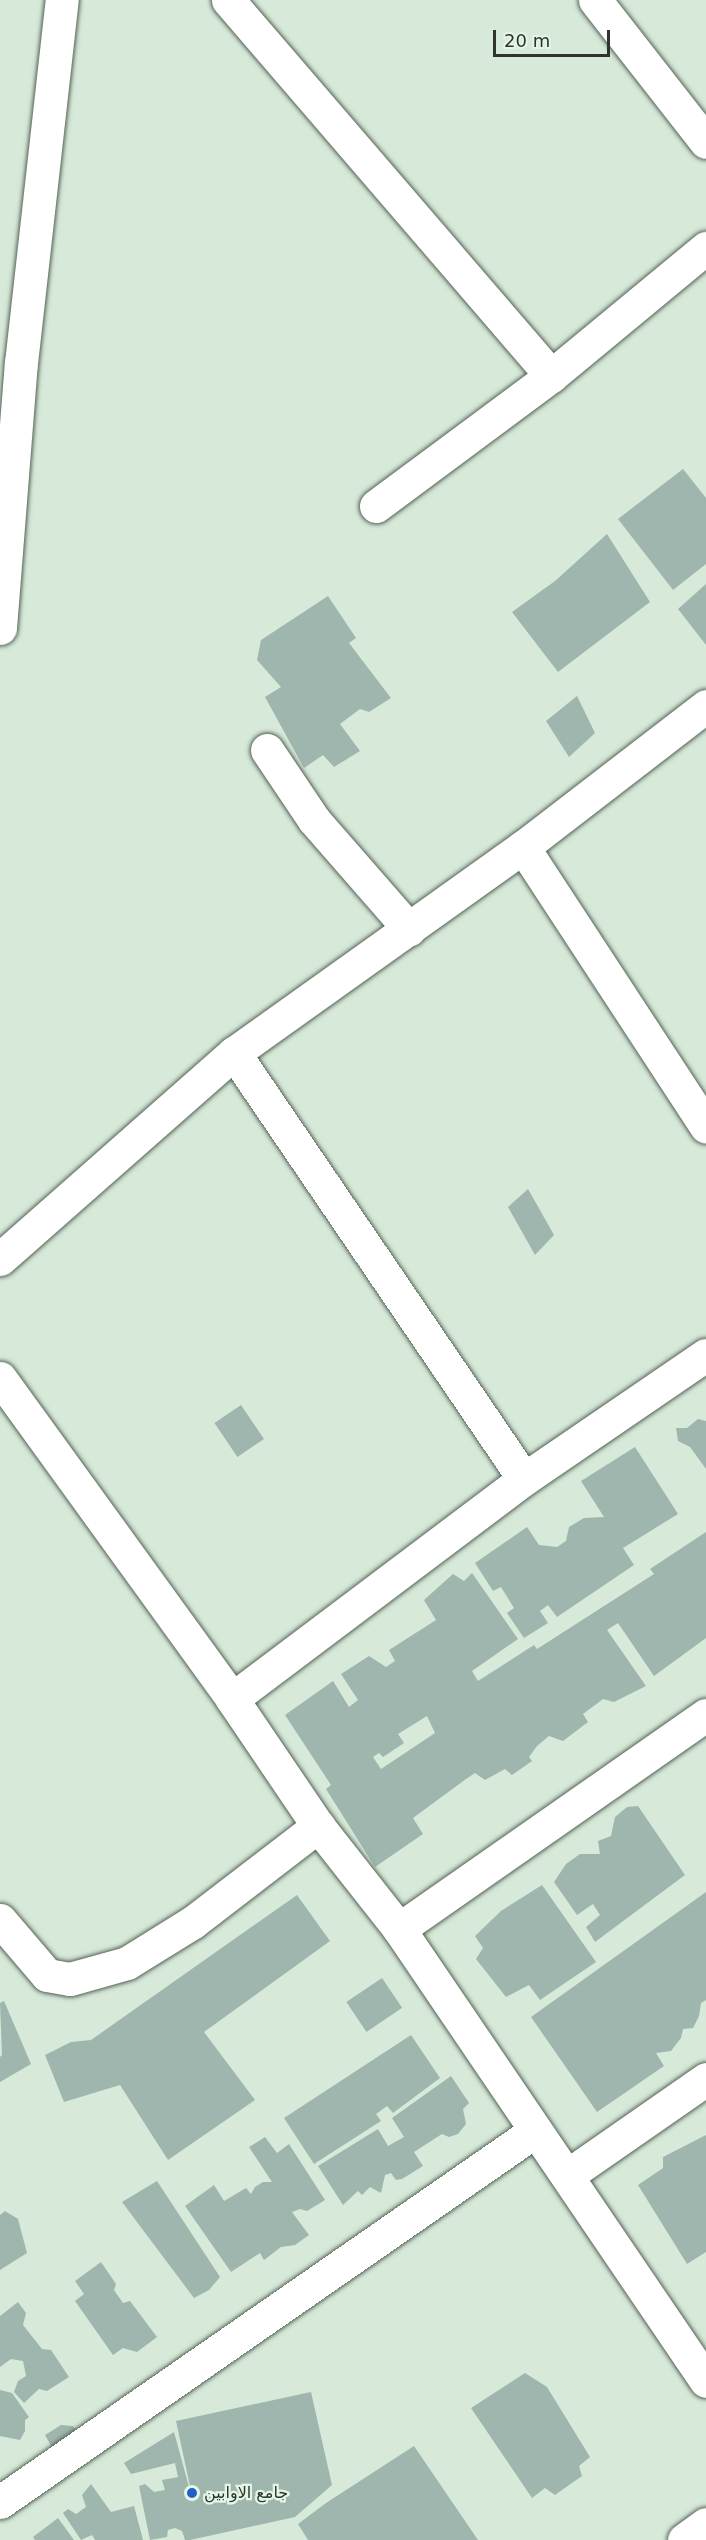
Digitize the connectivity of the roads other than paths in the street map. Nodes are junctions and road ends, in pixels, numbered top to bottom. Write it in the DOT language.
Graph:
graph roads {
  1 [pos="62,0"];
  2 [pos="228,0"];
  3 [pos="595,0"];
  4 [pos="706,142"];
  5 [pos="706,248"];
  6 [pos="551,376"];
  7 [pos="376,506"];
  8 [pos="0,628"];
  9 [pos="706,706"];
  10 [pos="267,750"];
  11 [pos="523,847"];
  12 [pos="409,930"];
  13 [pos="234,1053"];
  14 [pos="706,1127"];
  15 [pos="0,1259"];
  16 [pos="706,1355"];
  17 [pos="0,1378"];
  18 [pos="524,1479"];
  19 [pos="232,1699"];
  20 [pos="706,1715"];
  21 [pos="318,1826"];
  22 [pos="0,1920"];
  23 [pos="399,1929"];
  24 [pos="706,2079"];
  25 [pos="535,2131"];
  26 [pos="568,2175"];
  27 [pos="706,2381"];
  28 [pos="0,2502"];
  29 [pos="706,2524"];
  30 [pos="684,2540"];
  1 -- 8 [label="street"];
  2 -- 6 [label="street"];
  3 -- 4 [label="street"];
  5 -- 6 [label="street"];
  6 -- 7 [label="street"];
  9 -- 11 [label="street"];
  10 -- 12 [label="street"];
  11 -- 12 [label="street"];
  11 -- 14 [label="street"];
  12 -- 13 [label="street"];
  13 -- 15 [label="street"];
  13 -- 18 [label="street"];
  16 -- 18 [label="street"];
  17 -- 19 [label="street"];
  18 -- 19 [label="street"];
  19 -- 21 [label="street"];
  20 -- 23 [label="street"];
  21 -- 22 [label="street"];
  21 -- 23 [label="street"];
  23 -- 25 [label="street"];
  24 -- 26 [label="street"];
  25 -- 26 [label="street"];
  25 -- 28 [label="street"];
  26 -- 27 [label="street"];
  29 -- 30 [label="street"];
}
